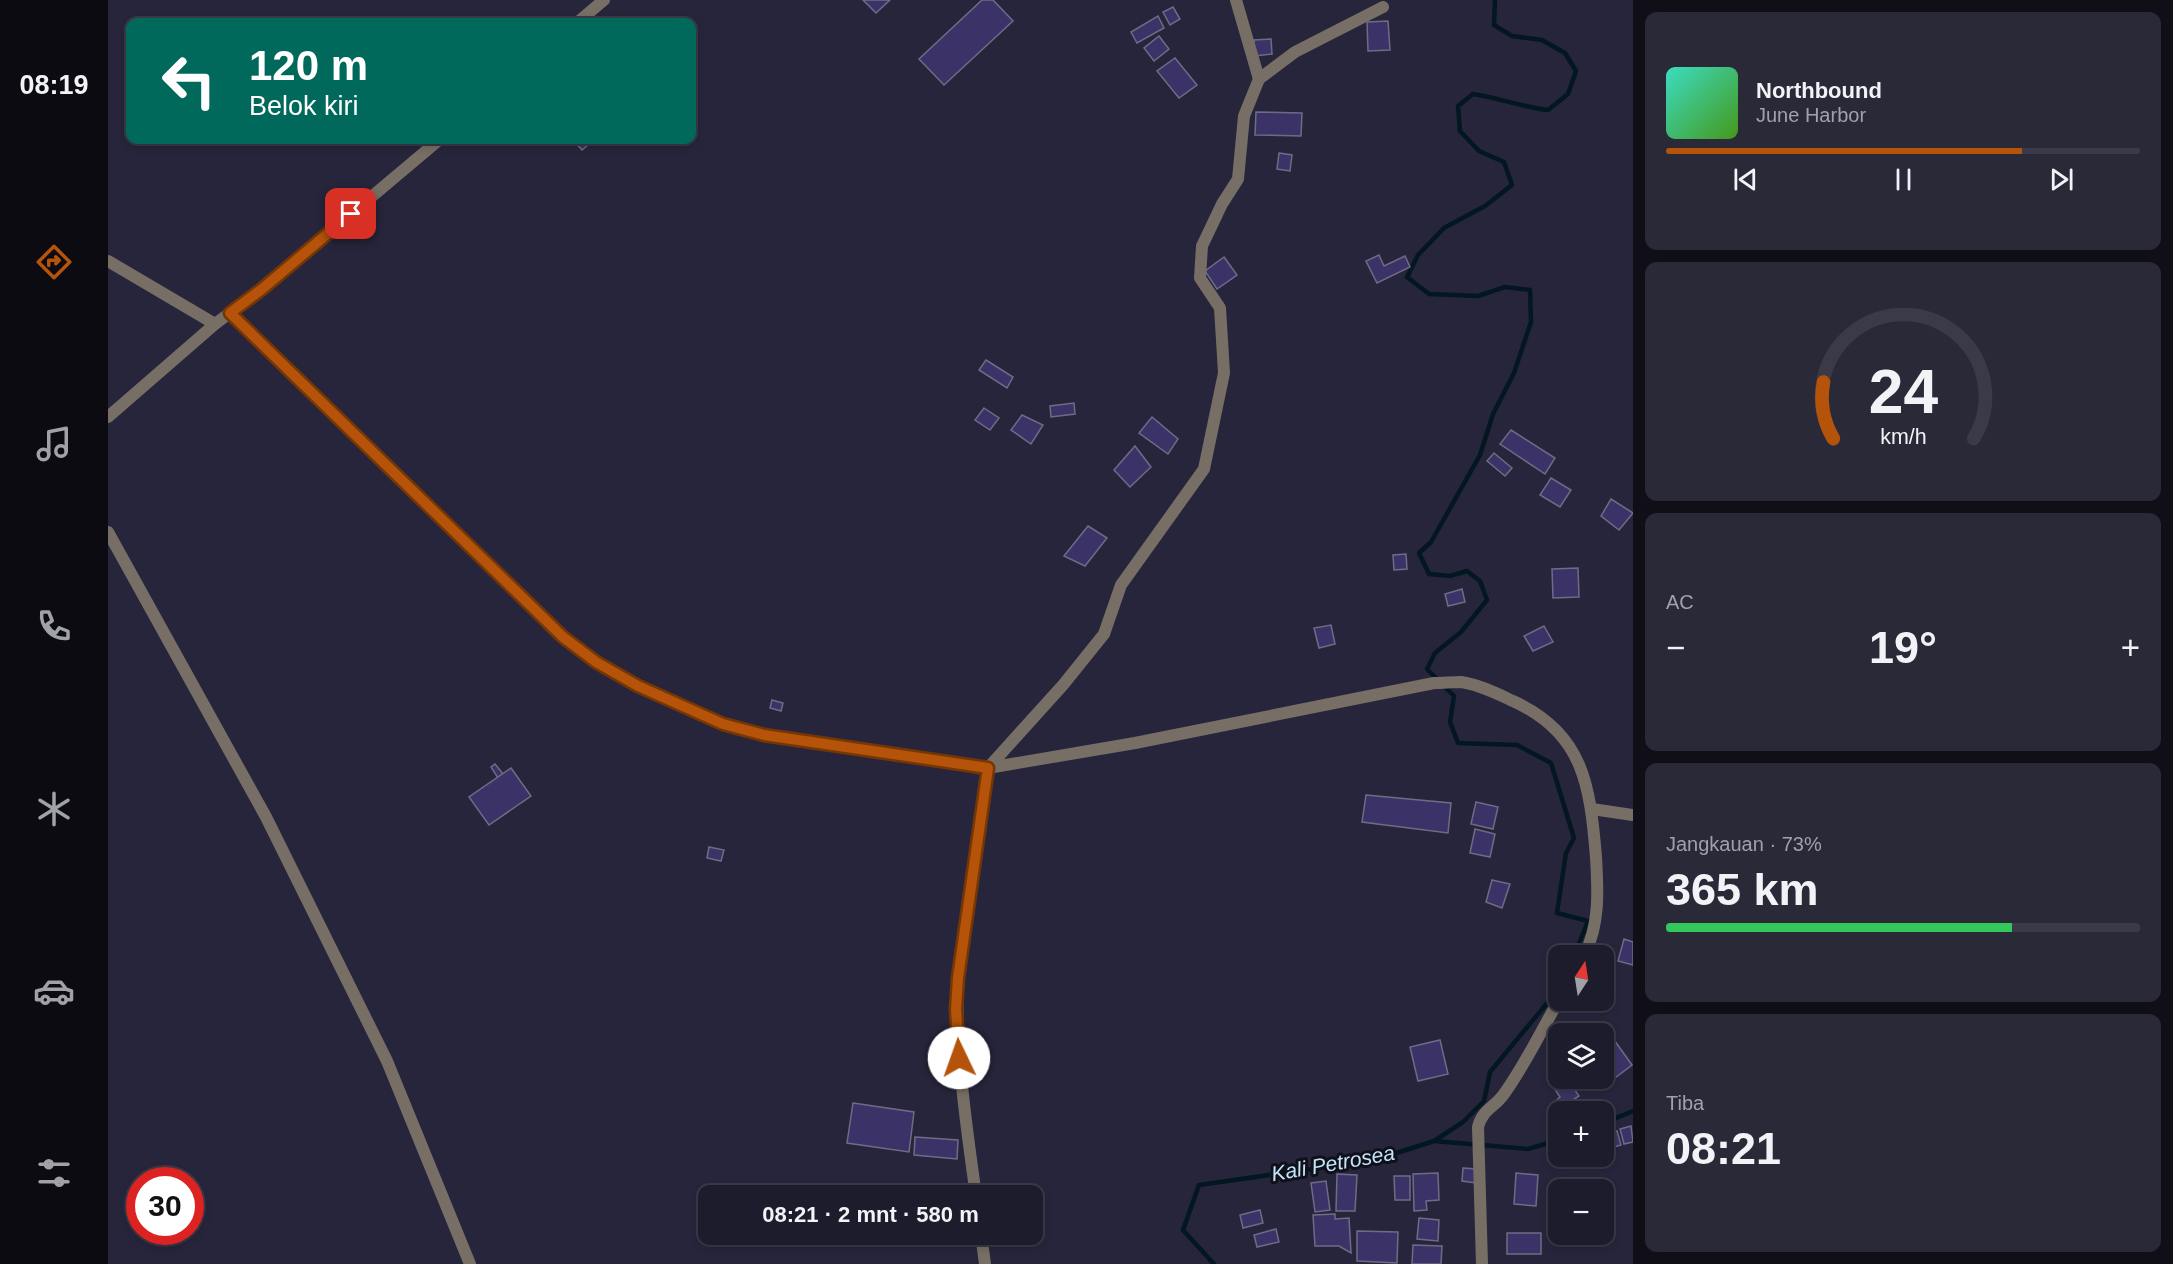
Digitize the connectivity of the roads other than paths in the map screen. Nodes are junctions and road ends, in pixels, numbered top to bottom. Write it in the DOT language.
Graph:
graph roads {
  1 [pos="604,0"];
  2 [pos="1236,0"];
  3 [pos="1383,7"];
  4 [pos="583,18"];
  5 [pos="1259,79"];
  6 [pos="434,144"];
  7 [pos="108,261"];
  8 [pos="230,313"];
  9 [pos="215,324"];
  10 [pos="108,417"];
  11 [pos="108,532"];
  12 [pos="988,768"];
  13 [pos="1592,809"];
  14 [pos="1633,815"];
  15 [pos="1590,945"];
  16 [pos="1553,1011"];
  17 [pos="975,1185"];
  18 [pos="982,1245"];
  19 [pos="470,1264"];
  20 [pos="985,1264"];
  21 [pos="1482,1264"];
  1 -- 4 [label="street"];
  2 -- 5 [label="street"];
  3 -- 5 [label="street"];
  5 -- 12 [label="street"];
  6 -- 8 [label="street"];
  7 -- 9 [label="street"];
  8 -- 9 [label="street"];
  8 -- 12 [label="street"];
  9 -- 10 [label="street"];
  11 -- 19 [label="street"];
  12 -- 13 [label="street"];
  12 -- 17 [label="street"];
  13 -- 14 [label="street"];
  13 -- 15 [label="street"];
  16 -- 21 [label="street"];
  18 -- 20 [label="street"];
}
